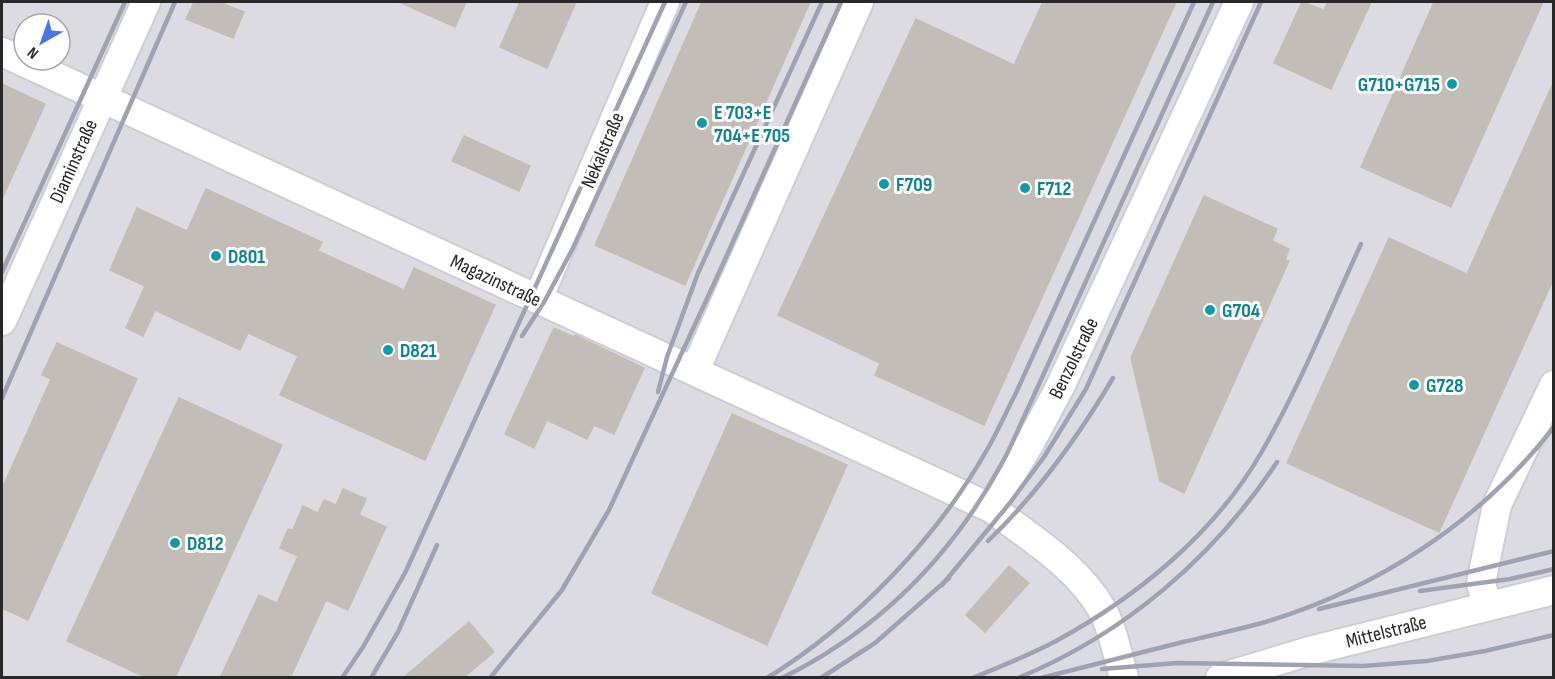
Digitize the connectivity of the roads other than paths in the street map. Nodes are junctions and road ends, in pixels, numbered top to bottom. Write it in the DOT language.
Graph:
graph roads {
  1 [pos="146,2"];
  2 [pos="665,2"];
  3 [pos="859,2"];
  4 [pos="1239,2"];
  5 [pos="2,52"];
  6 [pos="102,97"];
  7 [pos="538,299"];
  8 [pos="2,321"];
  9 [pos="695,370"];
  10 [pos="1554,385"];
  11 [pos="991,507"];
  12 [pos="1554,590"];
  13 [pos="1487,606"];
  14 [pos="1124,678"];
  15 [pos="1221,678"];
  1 -- 6 [label="street, Diaminstraße"];
  2 -- 7 [label="street, Nekalstraße"];
  3 -- 9 [label="street"];
  4 -- 11 [label="street, Benzolstraße"];
  5 -- 6 [label="street, Magazinstraße"];
  6 -- 7 [label="street, Magazinstraße"];
  6 -- 8 [label="street, Diaminstraße"];
  7 -- 9 [label="street, Magazinstraße"];
  9 -- 11 [label="street, Magazinstraße"];
  10 -- 13 [label="street"];
  11 -- 14 [label="street"];
  12 -- 13 [label="street, Mittelstraße"];
  13 -- 15 [label="street, Mittelstraße"];
}
